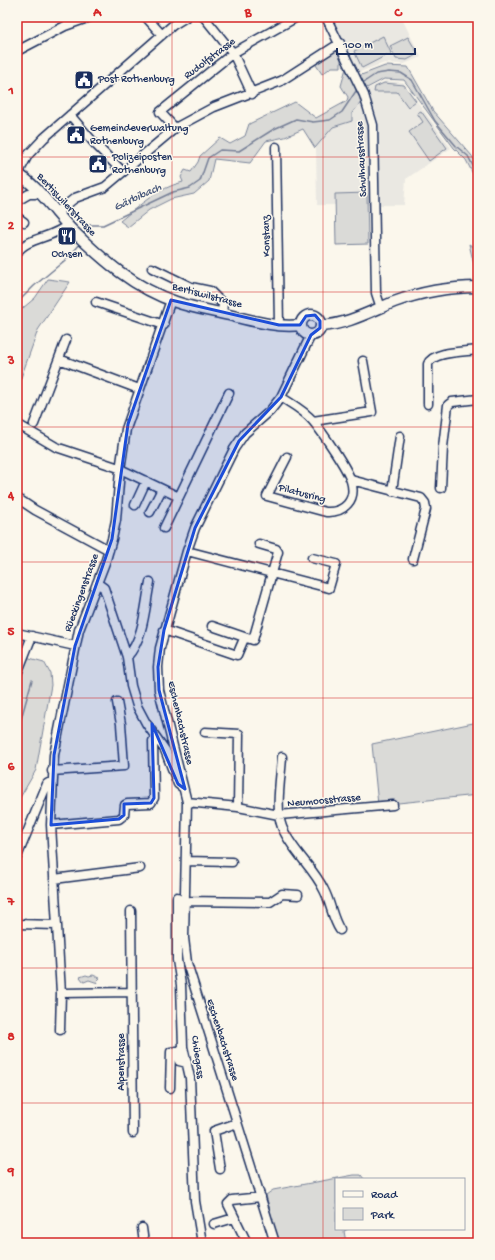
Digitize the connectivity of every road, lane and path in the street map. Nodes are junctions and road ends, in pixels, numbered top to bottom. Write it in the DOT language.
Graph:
graph roads {
  1 [pos="90,17"];
  2 [pos="147,17"];
  3 [pos="186,17"];
  4 [pos="204,17"];
  5 [pos="297,17"];
  6 [pos="326,17"];
  7 [pos="162,35"];
  8 [pos="340,43"];
  9 [pos="17,51"];
  10 [pos="233,53"];
  11 [pos="252,94"];
  12 [pos="70,115"];
  13 [pos="174,129"];
  14 [pos="276,147"];
  15 [pos="123,172"];
  16 [pos="19,179"];
  17 [pos="17,193"];
  18 [pos="33,193"];
  19 [pos="17,201"];
  20 [pos="56,213"];
  21 [pos="67,225"];
  22 [pos="17,253"];
  23 [pos="96,253"];
  24 [pos="152,268"];
  25 [pos="478,287"];
  26 [pos="171,300"];
  27 [pos="96,302"];
  28 [pos="381,308"];
  29 [pos="222,313"];
  30 [pos="164,325"];
  31 [pos="279,325"];
  32 [pos="301,325"];
  33 [pos="321,326"];
  34 [pos="311,335"];
  35 [pos="66,340"];
  36 [pos="478,350"];
  37 [pos="59,359"];
  38 [pos="363,361"];
  39 [pos="139,389"];
  40 [pos="229,393"];
  41 [pos="281,397"];
  42 [pos="478,399"];
  43 [pos="428,404"];
  44 [pos="313,421"];
  45 [pos="17,424"];
  46 [pos="34,424"];
  47 [pos="400,436"];
  48 [pos="287,457"];
  49 [pos="120,470"];
  50 [pos="351,480"];
  51 [pos="146,481"];
  52 [pos="440,488"];
  53 [pos="162,489"];
  54 [pos="392,491"];
  55 [pos="17,498"];
  56 [pos="179,498"];
  57 [pos="135,505"];
  58 [pos="150,512"];
  59 [pos="164,528"];
  60 [pos="259,544"];
  61 [pos="109,550"];
  62 [pos="187,551"];
  63 [pos="312,558"];
  64 [pos="413,559"];
  65 [pos="272,572"];
  66 [pos="150,582"];
  67 [pos="97,583"];
  68 [pos="212,626"];
  69 [pos="164,630"];
  70 [pos="17,633"];
  71 [pos="32,636"];
  72 [pos="243,641"];
  73 [pos="75,646"];
  74 [pos="127,658"];
  75 [pos="17,674"];
  76 [pos="117,702"];
  77 [pos="205,732"];
  78 [pos="155,737"];
  79 [pos="282,757"];
  80 [pos="52,771"];
  81 [pos="52,782"];
  82 [pos="185,789"];
  83 [pos="187,802"];
  84 [pos="393,805"];
  85 [pos="238,807"];
  86 [pos="279,815"];
  87 [pos="51,825"];
  88 [pos="17,858"];
  89 [pos="186,861"];
  90 [pos="232,862"];
  91 [pos="140,868"];
  92 [pos="54,879"];
  93 [pos="298,895"];
  94 [pos="177,897"];
  95 [pos="185,901"];
  96 [pos="131,911"];
  97 [pos="17,924"];
  98 [pos="56,925"];
  99 [pos="340,930"];
  100 [pos="193,982"];
  101 [pos="181,985"];
  102 [pos="132,992"];
  103 [pos="60,993"];
  104 [pos="60,1030"];
  105 [pos="187,1063"];
  106 [pos="170,1088"];
  107 [pos="237,1123"];
  108 [pos="133,1133"];
  109 [pos="220,1169"];
  110 [pos="261,1197"];
  111 [pos="234,1218"];
  112 [pos="214,1224"];
  113 [pos="142,1228"];
  114 [pos="144,1243"];
  115 [pos="202,1243"];
  116 [pos="247,1243"];
  117 [pos="275,1243"];
  1 -- 9 [label="street"];
  2 -- 7 [label="street"];
  3 -- 7 [label="street"];
  4 -- 10 [label="street"];
  5 -- 10 [label="street, Rudolfstrasse"];
  6 -- 8 [label="street, Schulhausstrasse"];
  7 -- 12 [label="street"];
  8 -- 11 [label="street"];
  8 -- 28 [label="street, Schulhausstrasse"];
  10 -- 11 [label="street"];
  10 -- 13 [label="street, Rudolfstrasse"];
  11 -- 13 [label="street"];
  12 -- 15 [label="street"];
  12 -- 16 [label="street"];
  13 -- 15 [label="street"];
  14 -- 31 [label="street, Konstanz"];
  15 -- 20 [label="street"];
  16 -- 17 [label="street"];
  16 -- 20 [label="main road, Bertiswilerstrasse"];
  18 -- 19 [label="street"];
  20 -- 21 [label="main road, Bertiswilerstrasse"];
  21 -- 22 [label="street"];
  21 -- 23 [label="main road, Bertiswilerstrasse"];
  23 -- 26 [label="main road, Bertiswilstrasse"];
  24 -- 29 [label="street"];
  25 -- 28 [label="main road"];
  26 -- 29 [label="main road, Bertiswilstrasse"];
  26 -- 30 [label="street, Rüeckingenstrasse"];
  27 -- 30 [label="street"];
  28 -- 33 [label="main road"];
  29 -- 31 [label="main road, Bertiswilstrasse"];
  30 -- 39 [label="street, Rüeckingenstrasse"];
  31 -- 32 [label="main road, Bertiswilstrasse"];
  32 -- 33 [label="main road"];
  32 -- 34 [label="main road"];
  33 -- 34 [label="main road"];
  34 -- 41 [label="street, Eschenbachstrasse"];
  35 -- 37 [label="street"];
  36 -- 43 [label="street"];
  37 -- 39 [label="street"];
  37 -- 46 [label="street"];
  38 -- 44 [label="street"];
  39 -- 49 [label="street, Rüeckingenstrasse"];
  40 -- 56 [label="street"];
  41 -- 44 [label="street"];
  41 -- 62 [label="street, Eschenbachstrasse"];
  42 -- 52 [label="street"];
  44 -- 50 [label="street"];
  45 -- 49 [label="street"];
  47 -- 54 [label="street"];
  48 -- 50 [label="street, Pilatusring"];
  49 -- 51 [label="street"];
  49 -- 61 [label="street, Rüeckingenstrasse"];
  50 -- 54 [label="street"];
  51 -- 53 [label="street"];
  51 -- 57 [label="street"];
  53 -- 56 [label="street"];
  53 -- 58 [label="street"];
  54 -- 64 [label="street"];
  55 -- 61 [label="street"];
  56 -- 59 [label="street"];
  60 -- 65 [label="street"];
  61 -- 67 [label="street, Rüeckingenstrasse"];
  62 -- 65 [label="street"];
  62 -- 69 [label="street, Eschenbachstrasse"];
  63 -- 65 [label="street"];
  65 -- 68 [label="street"];
  66 -- 74 [label="street"];
  67 -- 73 [label="street, Rüeckingenstrasse"];
  67 -- 74 [label="street"];
  69 -- 72 [label="street"];
  69 -- 82 [label="street, Eschenbachstrasse"];
  70 -- 71 [label="street"];
  71 -- 73 [label="street"];
  71 -- 75 [label="street"];
  73 -- 80 [label="street, Rüeckingenstrasse"];
  74 -- 78 [label="street"];
  76 -- 80 [label="street"];
  77 -- 85 [label="street"];
  78 -- 82 [label="street"];
  78 -- 87 [label="street"];
  79 -- 86 [label="street"];
  80 -- 81 [label="street, Rüeckingenstrasse"];
  81 -- 87 [label="street, Rüeckingenstrasse"];
  81 -- 88 [label="street"];
  82 -- 83 [label="street, Eschenbachstrasse"];
  83 -- 85 [label="street, Neumoosstrasse"];
  83 -- 89 [label="street, Eschenbachstrasse"];
  84 -- 86 [label="street, Neumoosstrasse"];
  85 -- 86 [label="street, Neumoosstrasse"];
  86 -- 99 [label="street"];
  87 -- 92 [label="street, Rüeckingenstrasse"];
  89 -- 90 [label="street"];
  89 -- 95 [label="street, Eschenbachstrasse"];
  91 -- 92 [label="street"];
  92 -- 98 [label="street, Rüeckingenstrasse"];
  93 -- 95 [label="street"];
  94 -- 101 [label="street, Chüegass"];
  95 -- 100 [label="street, Eschenbachstrasse"];
  96 -- 102 [label="street, Alpenstrasse"];
  97 -- 98 [label="street"];
  98 -- 103 [label="street, Rüeckingenstrasse"];
  100 -- 101 [label="street"];
  100 -- 107 [label="street, Eschenbachstrasse"];
  101 -- 105 [label="street, Chüegass"];
  102 -- 103 [label="street"];
  102 -- 108 [label="street, Alpenstrasse"];
  103 -- 104 [label="street, Rüeckingenstrasse"];
  105 -- 106 [label="street"];
  105 -- 115 [label="street, Chüegass"];
  107 -- 109 [label="street"];
  107 -- 110 [label="street, Eschenbachstrasse"];
  110 -- 111 [label="street"];
  110 -- 117 [label="street, Eschenbachstrasse"];
  111 -- 112 [label="street"];
  111 -- 116 [label="street"];
  113 -- 114 [label="street"];
}
